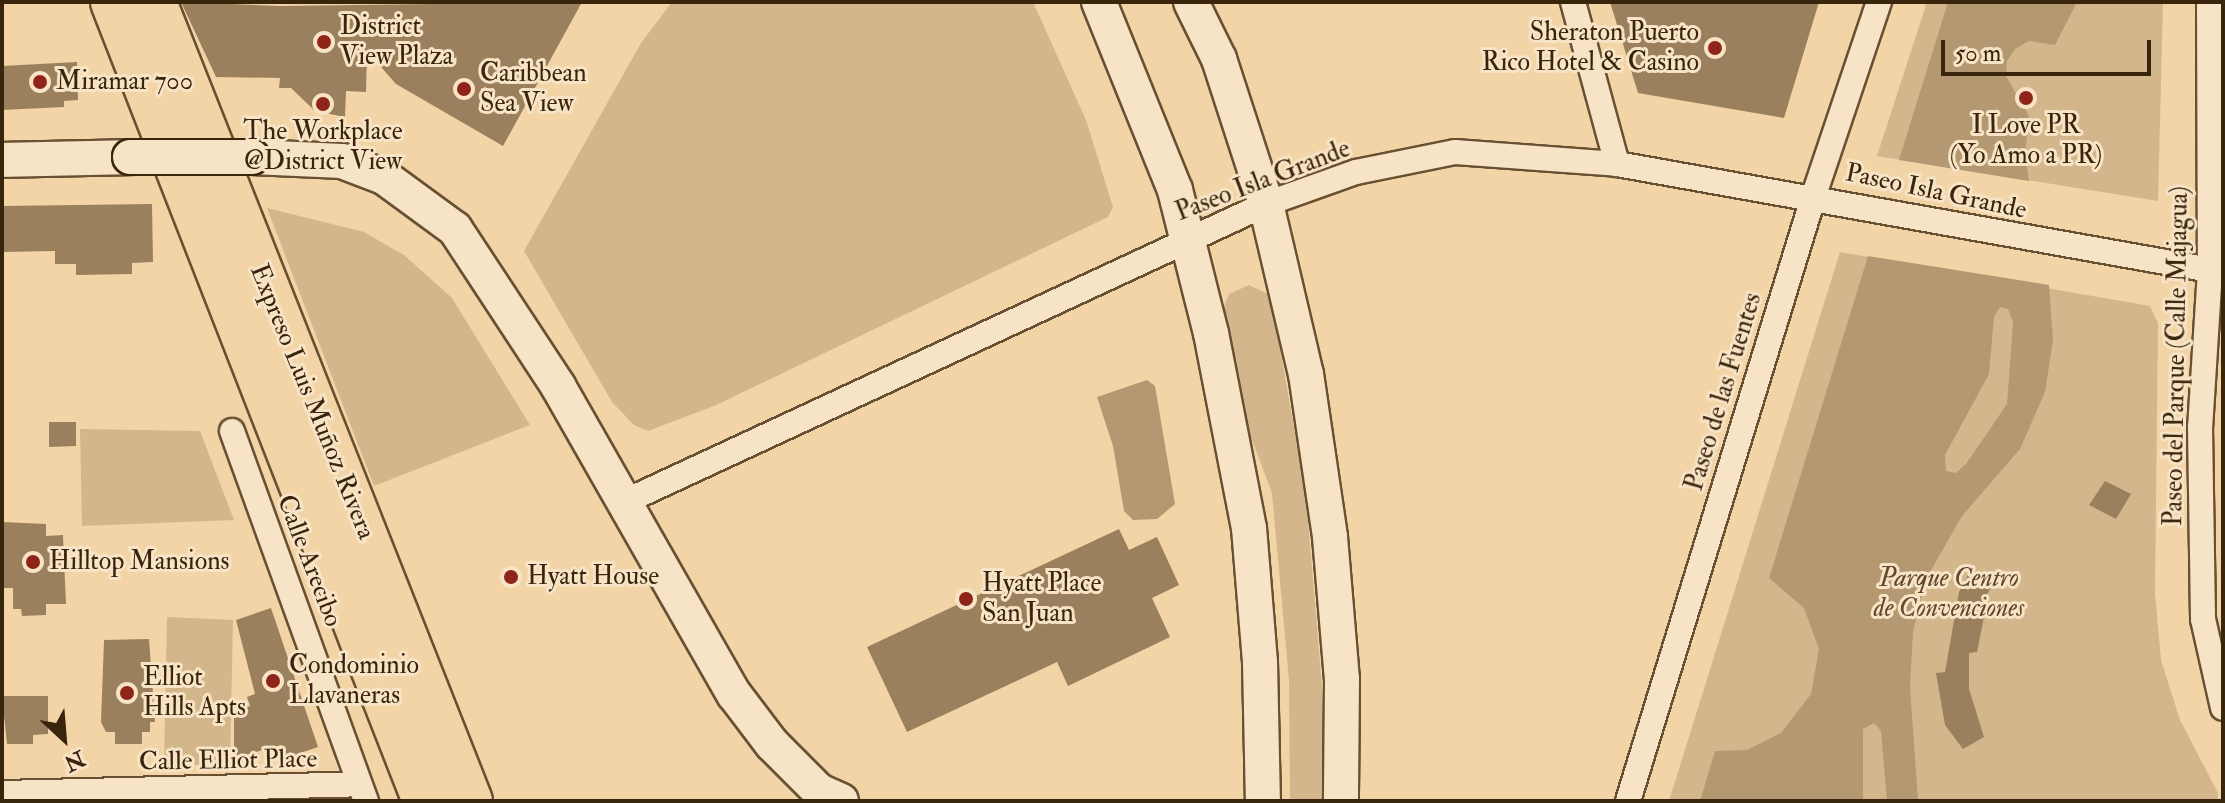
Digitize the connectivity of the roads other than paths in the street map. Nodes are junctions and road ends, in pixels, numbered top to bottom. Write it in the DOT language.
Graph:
graph roads {
  1 [pos="113,2"];
  2 [pos="154,2"];
  3 [pos="1099,2"];
  4 [pos="1191,2"];
  5 [pos="1573,2"];
  6 [pos="1879,2"];
  7 [pos="2209,2"];
  8 [pos="2,160"];
  9 [pos="1617,164"];
  10 [pos="1814,195"];
  11 [pos="1266,204"];
  12 [pos="1190,238"];
  13 [pos="2210,270"];
  14 [pos="232,431"];
  15 [pos="622,503"];
  16 [pos="2223,708"];
  17 [pos="362,792"];
  18 [pos="2,793"];
  19 [pos="425,801"];
  20 [pos="470,801"];
  21 [pos="841,801"];
  22 [pos="1263,801"];
  23 [pos="1341,801"];
  24 [pos="1628,801"];
  1 -- 19 [label="highway, Expreso Luis Muñoz Rivera"];
  2 -- 20 [label="highway, Expreso Luis Muñoz Rivera"];
  3 -- 12 [label="main road"];
  4 -- 11 [label="main road"];
  5 -- 9 [label="street"];
  6 -- 10 [label="street, Paseo de las Fuentes"];
  7 -- 13 [label="street, Paseo del Parque (Calle Majagua)"];
  8 -- 15 [label="main road, bridge"];
  9 -- 10 [label="street, Paseo Isla Grande"];
  9 -- 11 [label="street, Paseo Isla Grande"];
  10 -- 13 [label="street, Paseo Isla Grande"];
  10 -- 24 [label="street, Paseo de las Fuentes"];
  11 -- 12 [label="street, Paseo Isla Grande"];
  11 -- 23 [label="main road"];
  12 -- 15 [label="street, Paseo Isla Grande"];
  12 -- 22 [label="main road"];
  13 -- 16 [label="street, Paseo del Parque (Calle Majagua)"];
  14 -- 17 [label="street, Calle Arecibo"];
  15 -- 21 [label="main road"];
  17 -- 18 [label="street, Calle Elliot Place"];
}
